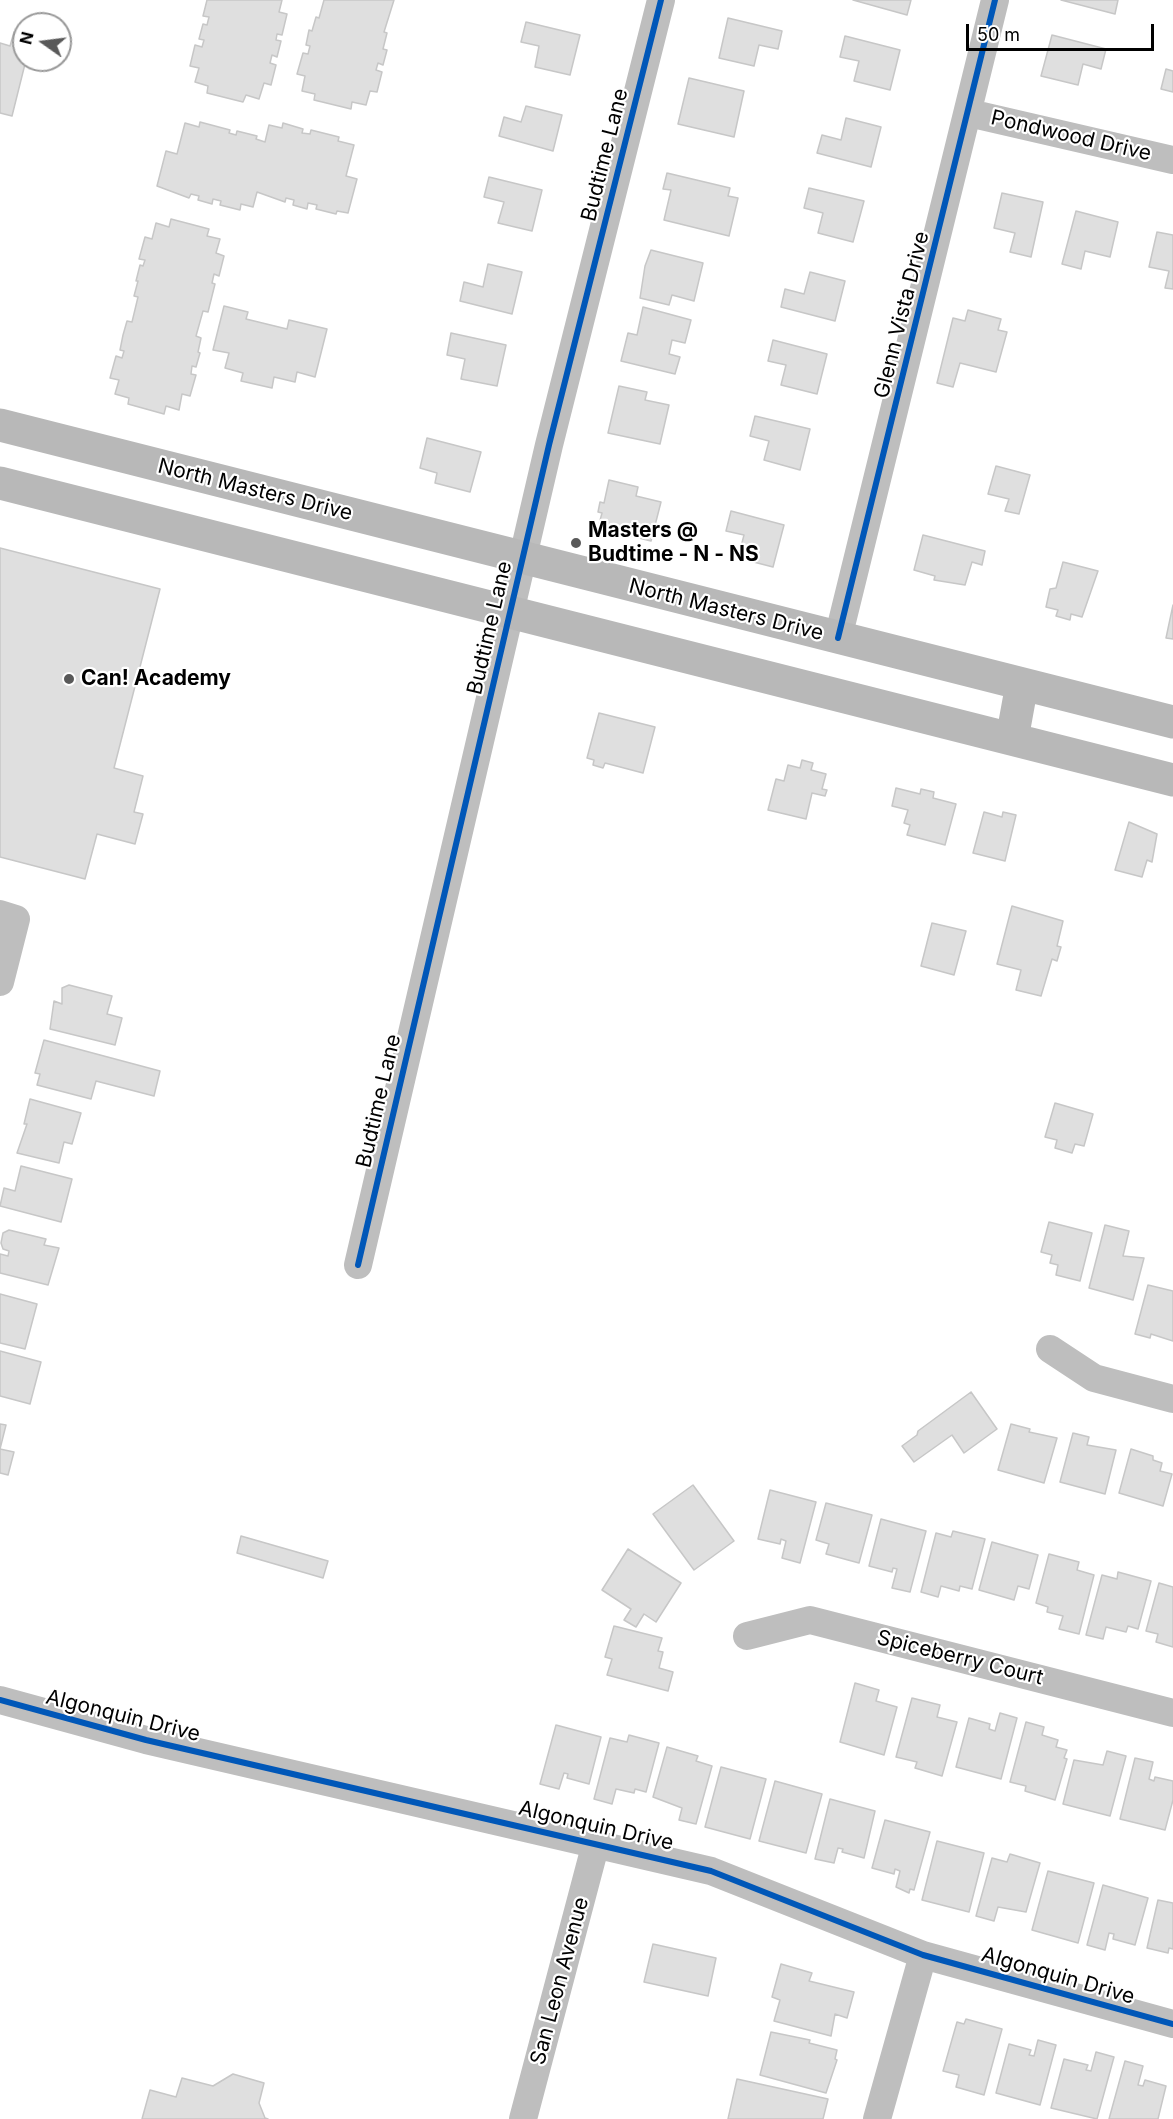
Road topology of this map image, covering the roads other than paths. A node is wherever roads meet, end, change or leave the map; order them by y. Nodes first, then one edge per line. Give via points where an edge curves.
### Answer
1 (661, 0) edge
2 (995, 0) edge
3 (969, 113) junction
4 (1173, 160) edge
5 (0, 425) edge
6 (0, 483) edge
7 (524, 559) junction
8 (511, 612) junction
9 (838, 638) junction
10 (1022, 684) junction
11 (1173, 722) edge
12 (1012, 739) junction
13 (1173, 780) edge
14 (8, 916) edge
15 (0, 982) edge
16 (358, 1265) dead end
17 (1050, 1349) dead end
18 (1173, 1400) edge
19 (747, 1636) dead end
20 (0, 1700) edge
21 (1173, 1713) edge
22 (596, 1843) junction
23 (923, 1955) junction
24 (1173, 2024) edge
25 (523, 2119) edge
26 (877, 2119) edge

1 - 7 street, Budtime Lane
2 - 3 street, Glenn Vista Drive
3 - 4 street, Pondwood Drive
3 - 9 street, Glenn Vista Drive
5 - 7 main road, North Masters Drive
6 - 8 main road
7 - 8 street, Budtime Lane
7 - 9 main road, North Masters Drive
8 - 12 main road
8 - 16 street, Budtime Lane
9 - 10 main road, North Masters Drive
10 - 11 main road, North Masters Drive
10 - 12 main road
12 - 13 main road
14 - 15 street
17 - 18 street via 1094,1378
19 - 21 street, Spiceberry Court via 810,1620
20 - 22 street, Algonquin Drive via 146,1740
22 - 23 street, Algonquin Drive via 711,1871
22 - 25 street, San Leon Avenue
23 - 24 street, Algonquin Drive
23 - 26 street

